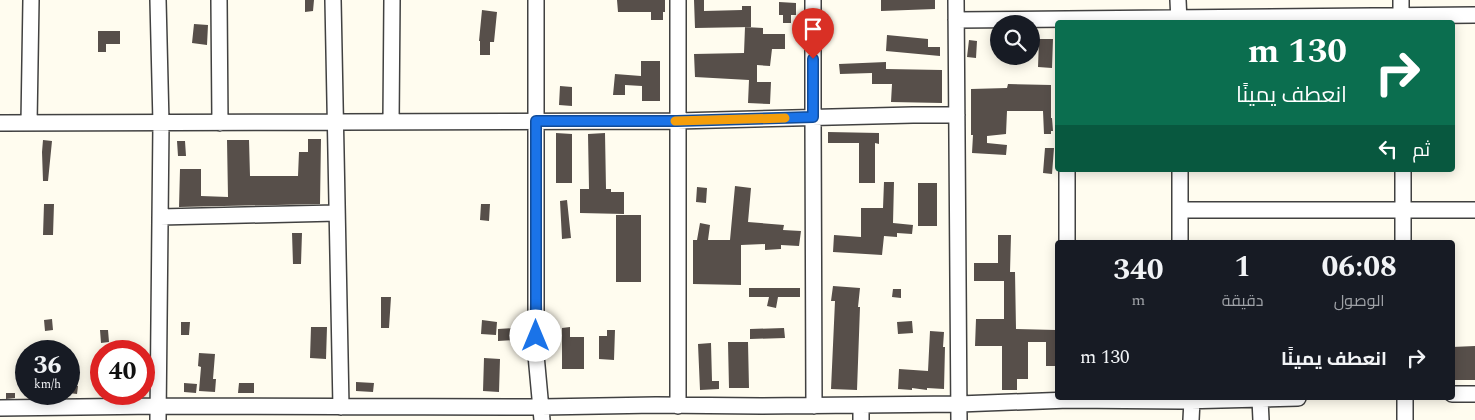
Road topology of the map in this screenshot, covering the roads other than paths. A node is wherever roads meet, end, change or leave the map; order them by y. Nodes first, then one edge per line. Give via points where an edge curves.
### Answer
1 (31, 0) edge
2 (158, 0) edge
3 (219, 0) edge
4 (334, 0) edge
5 (392, 0) edge
6 (536, 0) edge
7 (678, 0) edge
8 (813, 0) edge
9 (956, 0) edge
10 (1178, 0) edge
11 (1401, 0) edge
12 (1475, 15) edge
13 (1401, 19) edge
14 (956, 20) junction
15 (1067, 20) edge
16 (1179, 20) edge
17 (957, 115) junction
18 (813, 117) junction
19 (536, 121) junction
20 (677, 121) junction
21 (335, 122) junction
22 (391, 122) junction
23 (29, 123) junction
24 (161, 123) junction
25 (220, 123) junction
26 (0, 124) edge
27 (1067, 172) edge
28 (1180, 172) edge
29 (1402, 172) edge
30 (1180, 210) junction
31 (1475, 210) edge
32 (1403, 211) junction
33 (337, 213) junction
34 (160, 217) junction
35 (1067, 240) edge
36 (1180, 240) edge
37 (1403, 240) edge
38 (1455, 394) edge
39 (1475, 394) edge
40 (1055, 400) edge
41 (1185, 400) edge
42 (1260, 400) edge
43 (1405, 400) edge
44 (959, 404) junction
45 (678, 406) junction
46 (814, 406) junction
47 (341, 407) junction
48 (0, 408) edge
49 (656, 412) edge
50 (861, 412) edge
51 (158, 413) edge
52 (222, 413) edge
53 (542, 413) edge
54 (762, 413) edge
55 (32, 414) edge
56 (959, 420) edge
57 (1191, 420) edge
58 (1261, 420) edge
59 (1405, 420) edge

1 - 23 street
2 - 24 street
3 - 25 street
4 - 21 street
5 - 22 street
6 - 19 street
7 - 20 street
8 - 18 street
9 - 14 street
10 - 16 street
11 - 13 street
12 - 13 street
13 - 16 street
14 - 15 street
14 - 17 street
15 - 16 street
17 - 18 street
17 - 44 street
18 - 20 street
18 - 46 street
19 - 20 street
19 - 22 street
19 - 53 street via 536,355
20 - 45 street
21 - 22 street
21 - 25 street
21 - 33 street
23 - 24 street
23 - 26 street
24 - 25 street
24 - 34 street
27 - 35 street
28 - 30 street
29 - 32 street
30 - 32 street
30 - 36 street
31 - 32 street
32 - 37 street
33 - 34 street
33 - 47 street
34 - 51 street
38 - 39 street
40 - 44 street
41 - 57 street
42 - 58 street
43 - 59 street
44 - 50 street
44 - 56 street
45 - 49 street
45 - 54 street
46 - 50 street
46 - 54 street
47 - 52 street
47 - 53 street
48 - 55 street
49 - 53 street
51 - 52 street
51 - 55 street

